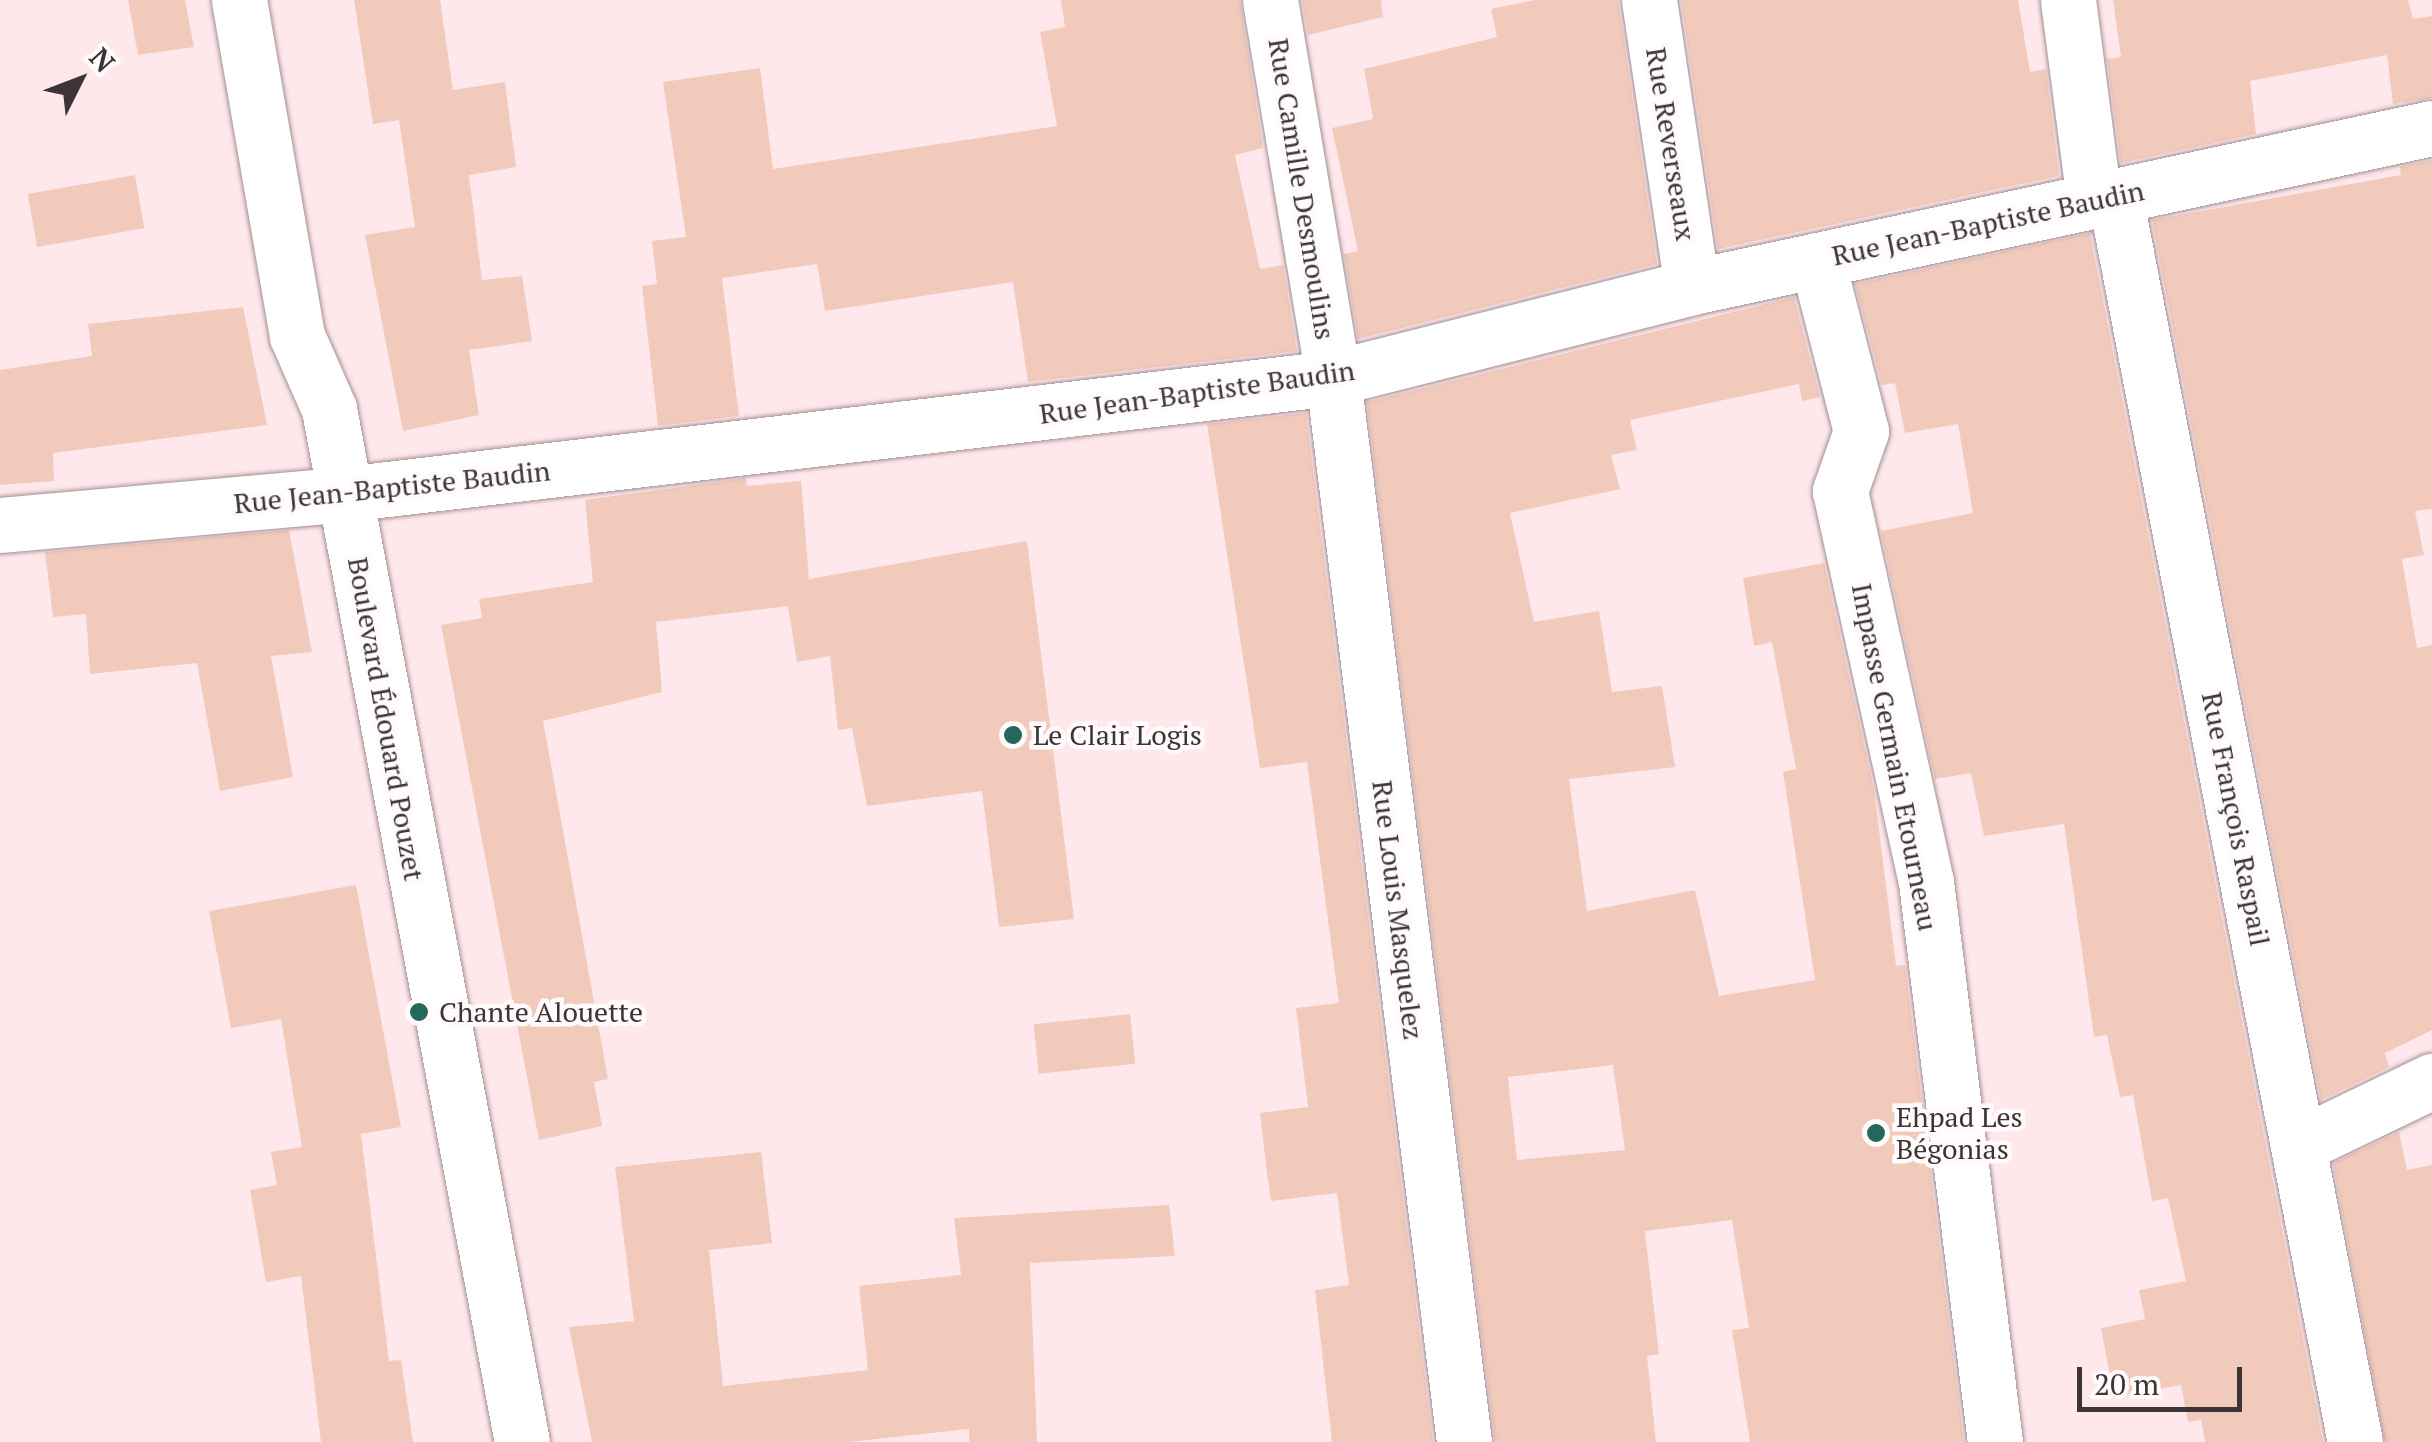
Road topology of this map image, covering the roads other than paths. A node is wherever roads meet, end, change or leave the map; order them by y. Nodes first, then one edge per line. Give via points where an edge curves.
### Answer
1 (239, 0) edge
2 (1270, 0) edge
3 (1649, 0) edge
4 (2068, 0) edge
5 (2432, 128) edge
6 (2104, 198) junction
7 (1817, 260) junction
8 (1692, 287) junction
9 (1332, 378) junction
10 (345, 494) junction
11 (0, 525) edge
12 (2432, 1081) edge
13 (2299, 1146) junction
14 (522, 1442) edge
15 (1464, 1442) edge
16 (1995, 1442) edge
17 (2355, 1442) edge

1 - 10 street, Boulevard Édouard Pouzet via 298,336 329,410
2 - 9 street, Rue Camille Desmoulins
3 - 8 street, Rue Reverseaux
4 - 6 street, Rue François Raspail
5 - 6 street, Rue Jean-Baptiste Baudin
6 - 7 street, Rue Jean-Baptiste Baudin
6 - 13 street, Rue François Raspail
7 - 8 street, Rue Jean-Baptiste Baudin
7 - 16 street, Impasse Germain Etourneau via 1862,431 1840,491 1926,882
8 - 9 street, Rue Jean-Baptiste Baudin
9 - 10 street, Rue Jean-Baptiste Baudin
9 - 15 street, Rue Louis Masquelez
10 - 11 street, Rue Jean-Baptiste Baudin
10 - 14 street, Boulevard Édouard Pouzet
12 - 13 street
13 - 17 street, Rue François Raspail

